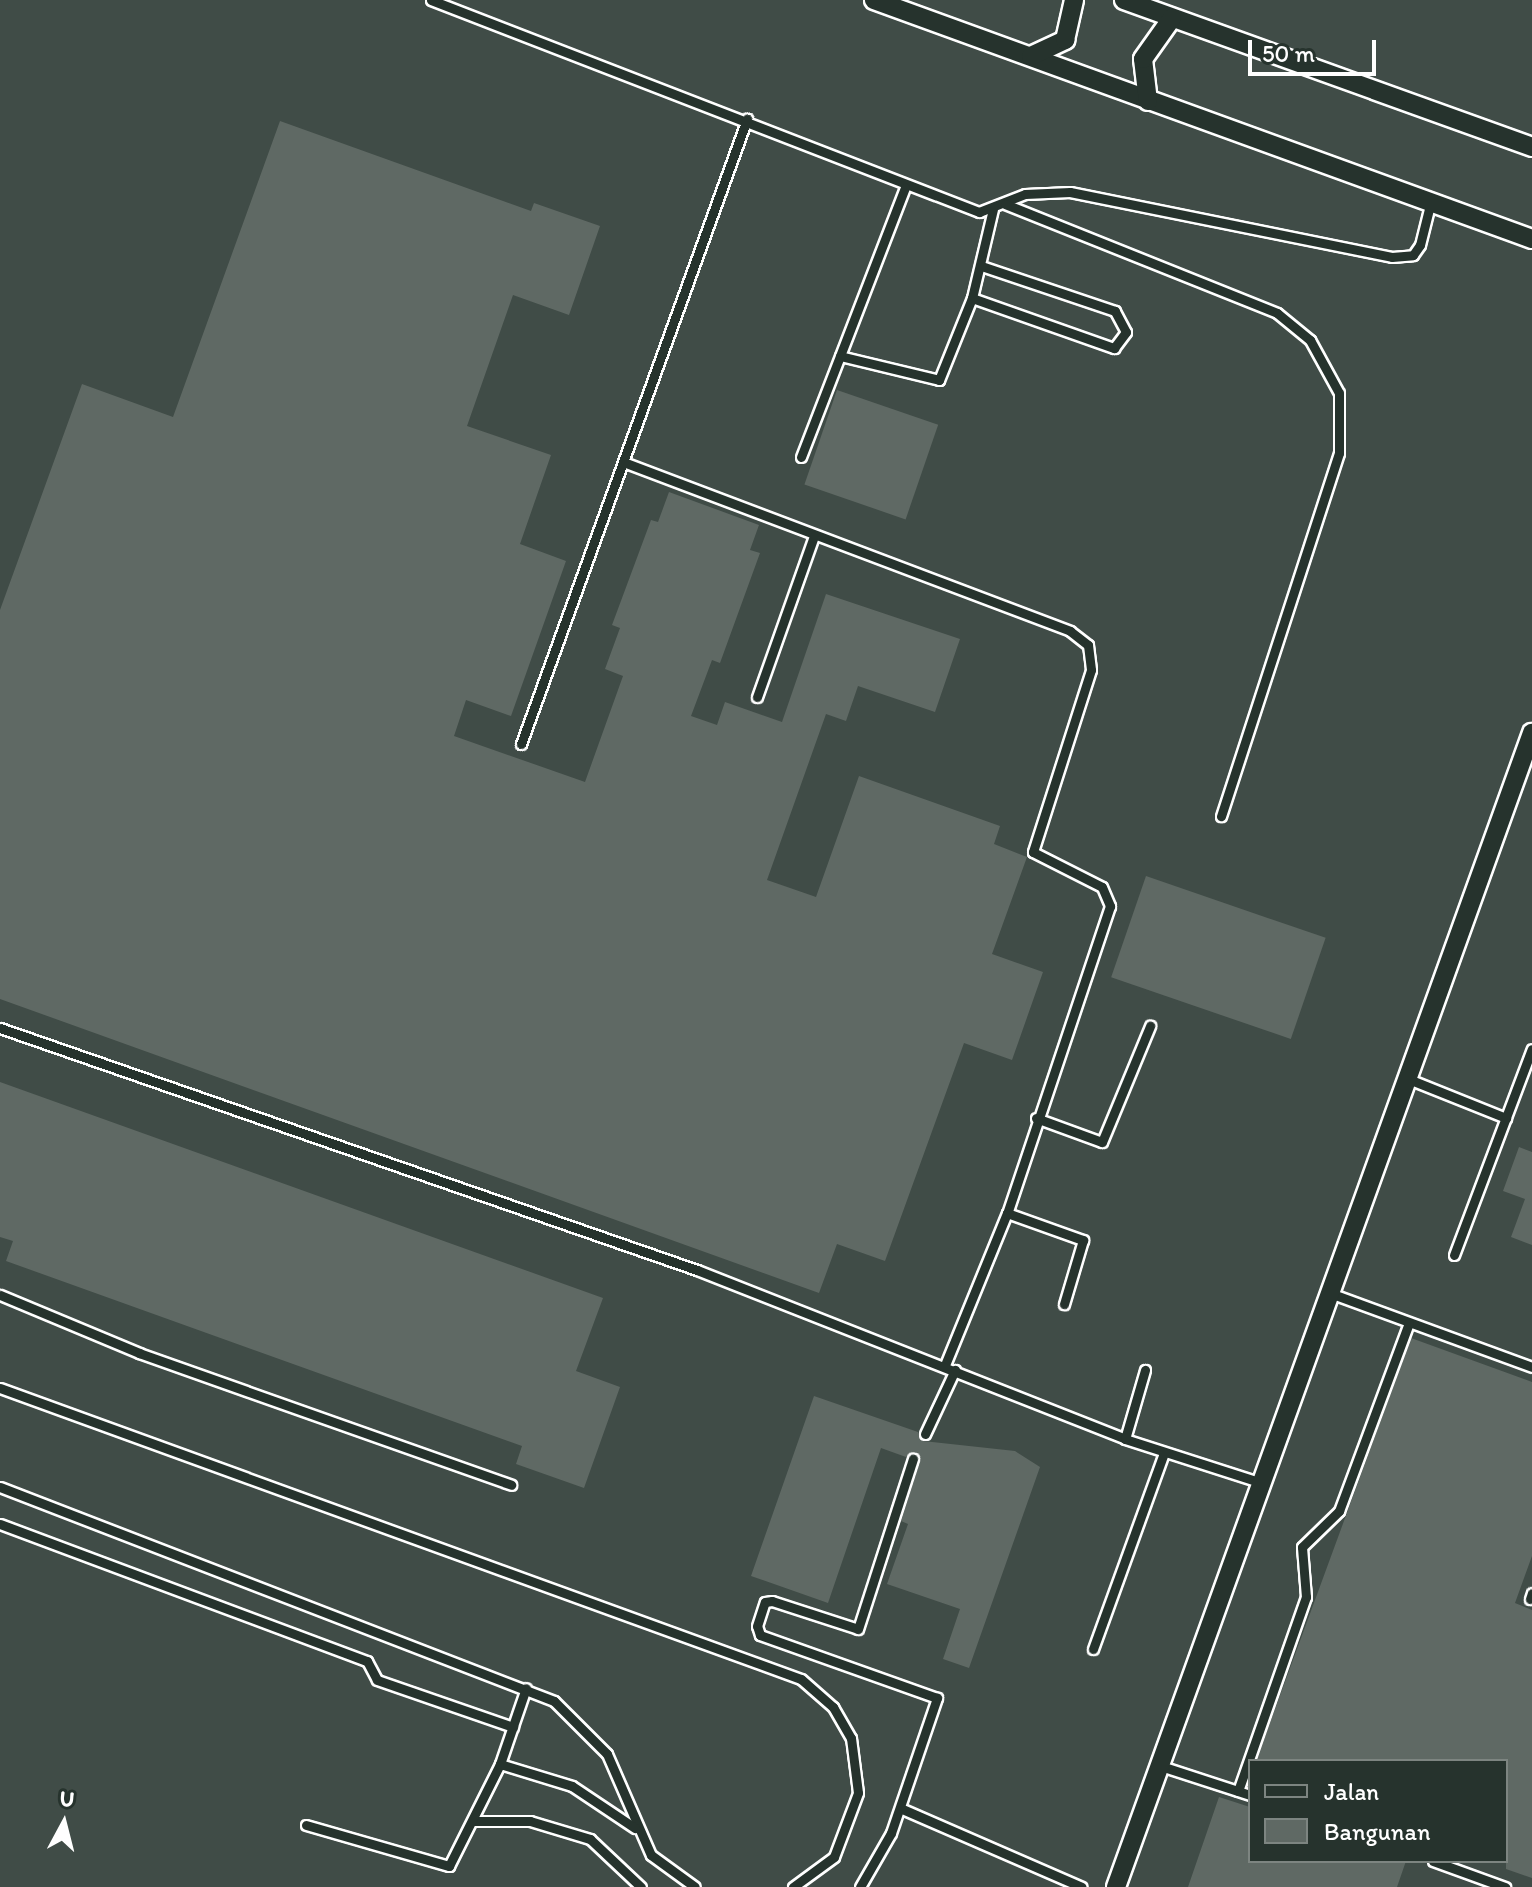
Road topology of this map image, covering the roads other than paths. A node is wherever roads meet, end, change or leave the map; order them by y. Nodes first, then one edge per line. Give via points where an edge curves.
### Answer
1 (431, 0) edge
2 (874, 0) edge
3 (1074, 0) edge
4 (1124, 0) edge
5 (1172, 18) junction
6 (1031, 56) junction
7 (1148, 101) junction
8 (747, 119) junction
9 (1532, 147) edge
10 (905, 187) junction
11 (1431, 201) junction
12 (1005, 204) junction
13 (993, 209) junction
14 (1532, 239) edge
15 (981, 266) junction
16 (972, 298) junction
17 (840, 356) junction
18 (801, 457) dead end
19 (626, 463) junction
20 (814, 536) junction
21 (757, 697) dead end
22 (1532, 733) edge
23 (521, 744) dead end
24 (1221, 816) dead end
25 (1150, 1026) dead end
26 (0, 1028) edge
27 (1532, 1049) edge
28 (1406, 1078) junction
29 (1036, 1118) junction
30 (1506, 1118) junction
31 (1007, 1213) junction
32 (1454, 1255) dead end
33 (1330, 1293) junction
34 (0, 1295) edge
35 (1064, 1304) dead end
36 (1409, 1323) junction
37 (944, 1367) junction
38 (1532, 1367) edge
39 (955, 1370) junction
40 (1145, 1370) dead end
41 (0, 1388) edge
42 (925, 1434) dead end
43 (1125, 1439) junction
44 (1164, 1453) junction
45 (913, 1459) dead end
46 (1265, 1484) junction
47 (511, 1485) dead end
48 (0, 1487) edge
49 (0, 1524) edge
50 (1093, 1649) dead end
51 (526, 1688) junction
52 (513, 1727) junction
53 (1249, 1759) edge
54 (1248, 1762) edge
55 (500, 1764) junction
56 (1164, 1767) junction
57 (1238, 1791) junction
58 (1248, 1794) edge
59 (900, 1808) junction
60 (474, 1821) junction
61 (306, 1825) dead end
62 (635, 1828) junction
63 (1439, 1863) edge
64 (641, 1887) edge
65 (695, 1887) edge
66 (793, 1887) edge
67 (860, 1887) edge
68 (1082, 1887) edge
69 (1116, 1887) edge
70 (1505, 1887) edge

1 - 8 lane
2 - 6 street
3 - 6 street via 1065,40
4 - 5 street
5 - 7 street via 1143,59
5 - 9 street
6 - 7 street
7 - 11 street
8 - 10 lane
8 - 19 lane
10 - 13 lane via 979,212
10 - 17 lane
11 - 12 lane via 1420,245 1413,255 1392,257 1070,192 1025,194
11 - 14 street
12 - 13 lane
12 - 24 lane via 1277,313 1310,340 1339,393 1339,453
13 - 15 lane
15 - 16 lane
15 - 16 lane via 1115,311 1126,332 1114,348
16 - 17 lane via 932,383
17 - 18 lane
19 - 20 lane
19 - 23 lane
20 - 21 lane
20 - 29 lane via 1070,631 1088,645 1091,670 1033,852 1102,887 1110,906
22 - 28 street
25 - 29 lane via 1102,1142
26 - 37 lane via 697,1270
27 - 30 lane
28 - 30 lane
28 - 33 street
29 - 31 lane
30 - 32 lane
31 - 35 lane via 1083,1240
31 - 37 lane
33 - 36 lane
33 - 46 street
34 - 47 lane via 139,1353
36 - 38 lane
36 - 53 lane via 1339,1511 1302,1547 1306,1597
37 - 39 lane
39 - 42 lane
39 - 43 lane
40 - 43 lane
41 - 66 lane via 801,1679 833,1707 851,1738 858,1793 834,1857
43 - 44 lane
44 - 46 lane
44 - 50 lane
45 - 59 lane via 858,1629 772,1601 765,1602 757,1626 760,1635 937,1698
46 - 56 street
48 - 51 lane
49 - 52 lane via 367,1661 377,1680
51 - 52 lane
51 - 62 lane via 583,1722 615,1769
52 - 55 lane
54 - 57 lane
55 - 60 lane
55 - 62 lane via 572,1786
56 - 57 lane
56 - 69 street
57 - 58 lane
59 - 67 lane
59 - 68 lane
60 - 61 lane via 443,1868
60 - 64 lane via 530,1821 590,1839
62 - 65 lane via 651,1855
63 - 70 lane

